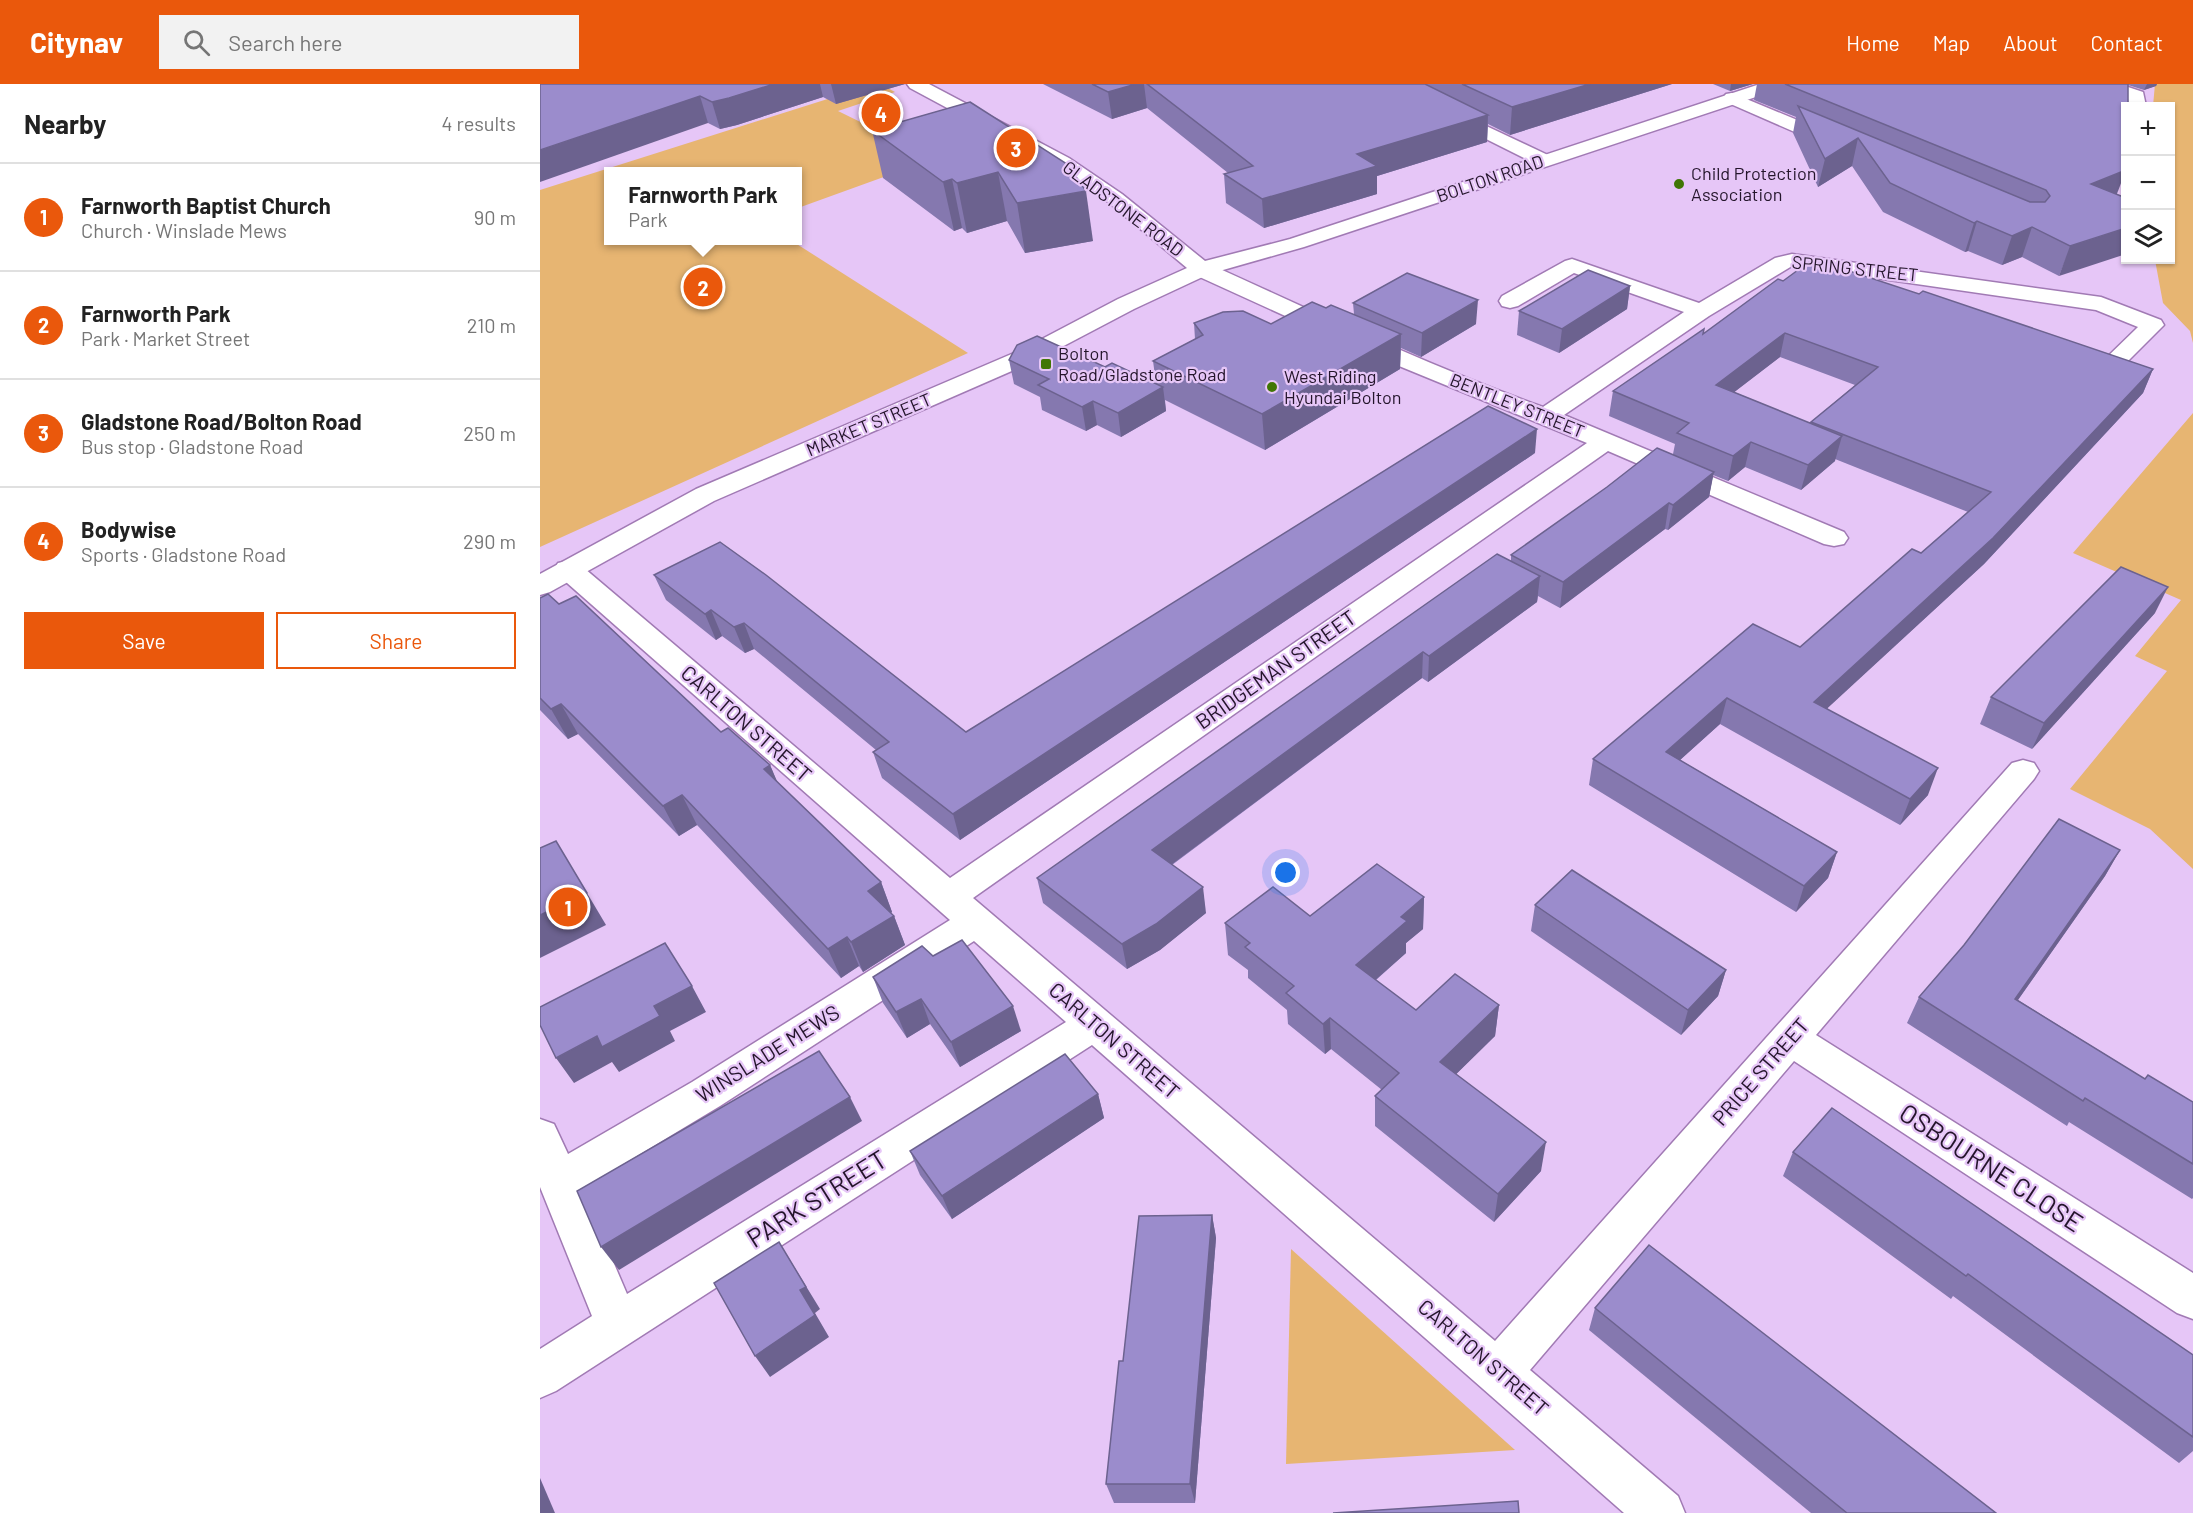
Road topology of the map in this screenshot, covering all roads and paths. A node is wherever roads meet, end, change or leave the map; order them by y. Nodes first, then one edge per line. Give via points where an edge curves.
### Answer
1 (916, 84) edge
2 (1777, 84) edge
3 (2102, 84) edge
4 (1732, 98) junction
5 (2137, 102) edge
6 (1433, 106) edge
7 (1853, 150) edge
8 (1543, 160) junction
9 (1201, 269) junction
10 (1510, 301) dead end
11 (1701, 311) junction
12 (2115, 361) edge
13 (1546, 416) junction
14 (1605, 442) junction
15 (1834, 538) dead end
16 (554, 578) edge
17 (2023, 771) dead end
18 (961, 910) junction
19 (1094, 1024) junction
20 (1790, 1038) junction
21 (540, 1137) edge
22 (559, 1181) junction
23 (2193, 1298) edge
24 (618, 1325) junction
25 (1499, 1371) junction
26 (540, 1374) edge
27 (1661, 1513) edge

1 - 9 street, GLADSTONE ROAD via 1062,162 1115,198
2 - 4 street, BOLTON ROAD
3 - 5 street via 2137,96
4 - 7 street
4 - 8 street, BOLTON ROAD
6 - 8 street
8 - 9 street, BOLTON ROAD via 1298,243
9 - 13 street, BENTLEY STREET via 1368,345
9 - 16 street, MARKET STREET via 1019,360 705,495
10 - 11 street via 1572,265
11 - 12 street, SPRING STREET via 1782,262 1802,260 2101,303 2153,325
11 - 13 street, SPRING STREET
13 - 14 street, BENTLEY STREET
14 - 15 street, BENTLEY STREET
14 - 18 street, BRIDGEMAN STREET
16 - 18 street, CARLTON STREET
17 - 20 street, PRICE STREET
18 - 19 street, CARLTON STREET
18 - 22 street, WINSLADE MEWS via 706,1094
19 - 24 street, PARK STREET
19 - 25 street, CARLTON STREET
20 - 23 street, OSBOURNE CLOSE
20 - 25 street, PRICE STREET
21 - 22 street
22 - 24 street
24 - 26 street, PARK STREET
25 - 27 street, CARLTON STREET

